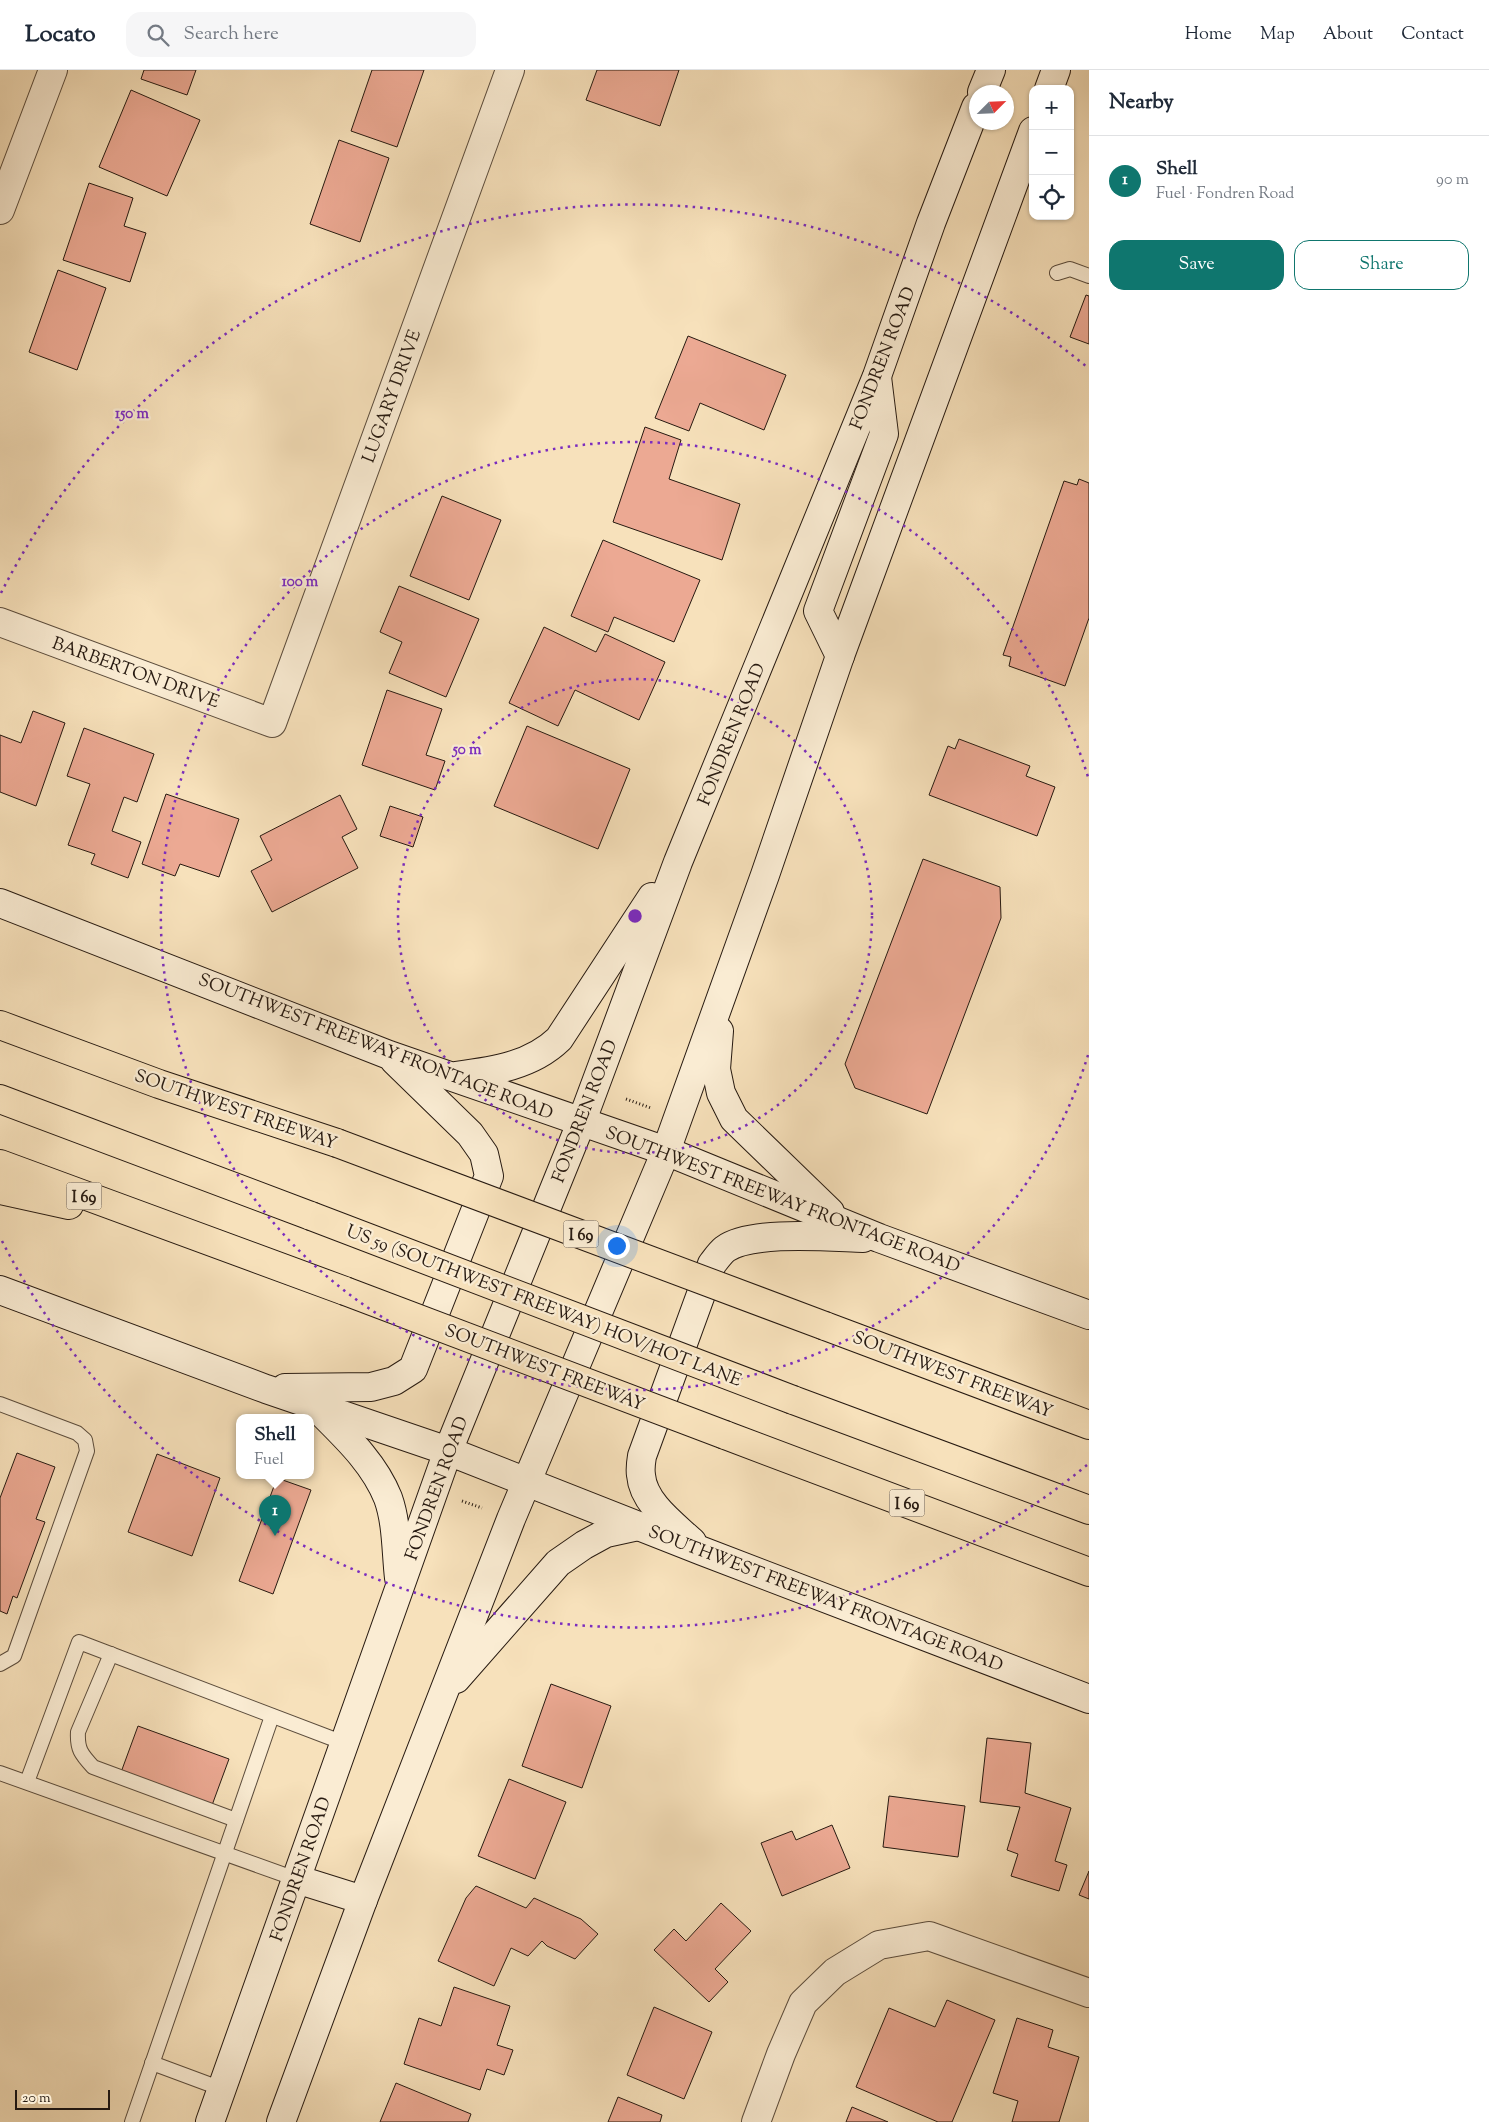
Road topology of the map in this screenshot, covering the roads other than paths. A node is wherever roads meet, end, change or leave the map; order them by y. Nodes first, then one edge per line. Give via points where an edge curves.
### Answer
1 (53, 70) edge
2 (510, 70) edge
3 (991, 70) edge
4 (1056, 70) edge
5 (985, 85) edge
6 (1050, 85) edge
7 (969, 125) edge
8 (1029, 142) edge
9 (8, 166) edge
10 (0, 210) edge
11 (1057, 273) dead end
12 (1089, 276) edge
13 (877, 376) junction
14 (0, 622) edge
15 (840, 656) junction
16 (272, 723) joint
17 (685, 845) junction
18 (0, 902) edge
19 (722, 997) junction
20 (0, 1025) edge
21 (389, 1055) junction
22 (452, 1077) junction
23 (0, 1099) edge
24 (581, 1123) junction
25 (666, 1151) junction
26 (0, 1164) edge
27 (0, 1190) edge
28 (840, 1222) junction
29 (169, 1228) junction
30 (879, 1238) junction
31 (0, 1290) edge
32 (1089, 1315) edge
33 (266, 1388) junction
34 (0, 1404) edge
35 (313, 1405) junction
36 (1089, 1425) edge
37 (448, 1451) junction
38 (527, 1481) junction
39 (1089, 1510) edge
40 (638, 1526) junction
41 (702, 1552) junction
42 (1089, 1572) edge
43 (400, 1587) junction
44 (111, 1654) junction
45 (0, 1664) edge
46 (444, 1693) junction
47 (1089, 1700) edge
48 (272, 1716) junction
49 (344, 1743) junction
50 (0, 1773) edge
51 (27, 1782) junction
52 (236, 1820) junction
53 (225, 1852) junction
54 (296, 1879) junction
55 (363, 1900) junction
56 (1089, 1993) edge
57 (152, 2063) junction
58 (222, 2089) junction
59 (132, 2122) edge
60 (210, 2122) edge
61 (281, 2122) edge
62 (756, 2122) edge

1 - 9 main road
2 - 16 main road, LUGARY DRIVE
3 - 5 main road
4 - 6 main road
7 - 13 main road, FONDREN ROAD
8 - 15 main road
9 - 10 main road
11 - 12 lane via 1070,268
13 - 15 main road via 884,434 818,611
13 - 17 main road, FONDREN ROAD
14 - 16 main road, BARBERTON DRIVE
15 - 19 main road
17 - 22 main road via 611,963 559,1039 547,1051 521,1064 496,1071
17 - 24 main road, FONDREN ROAD
18 - 21 main road, SOUTHWEST FREEWAY FRONTAGE ROAD
19 - 25 main road
19 - 28 main road via 716,1070 721,1093 734,1118
20 - 36 highway, SOUTHWEST FREEWAY / I 69, bridge via 160,1084 337,1143
21 - 22 main road, SOUTHWEST FREEWAY FRONTAGE ROAD
21 - 33 main road via 470,1134 484,1154 489,1176 413,1369 394,1381 371,1387
22 - 24 main road, SOUTHWEST FREEWAY FRONTAGE ROAD
23 - 39 highway, US 59 (SOUTHWEST FREEWAY) HOV/HOT LANE, bridge
24 - 25 main road, SOUTHWEST FREEWAY FRONTAGE ROAD
24 - 37 main road, FONDREN ROAD
25 - 28 main road, SOUTHWEST FREEWAY FRONTAGE ROAD
25 - 38 main road
26 - 29 highway, SOUTHWEST FREEWAY / I 69
27 - 29 highway
28 - 30 main road, SOUTHWEST FREEWAY FRONTAGE ROAD
29 - 42 highway, SOUTHWEST FREEWAY / I 69, bridge via 345,1291
30 - 32 main road, SOUTHWEST FREEWAY FRONTAGE ROAD
30 - 41 main road via 773,1237 725,1249 712,1264 642,1456 641,1476 657,1508
31 - 33 main road, SOUTHWEST FREEWAY FRONTAGE ROAD
33 - 35 main road, SOUTHWEST FREEWAY FRONTAGE ROAD
34 - 45 lane via 77,1433 85,1440 87,1451 14,1656
35 - 37 main road, SOUTHWEST FREEWAY FRONTAGE ROAD
35 - 43 main road via 353,1443 388,1498
37 - 38 main road, SOUTHWEST FREEWAY FRONTAGE ROAD
37 - 43 main road, FONDREN ROAD
38 - 40 main road, SOUTHWEST FREEWAY FRONTAGE ROAD
38 - 46 main road
40 - 41 main road, SOUTHWEST FREEWAY FRONTAGE ROAD
40 - 46 main road via 606,1533 558,1563
41 - 47 main road, SOUTHWEST FREEWAY FRONTAGE ROAD
43 - 49 main road, FONDREN ROAD
44 - 48 lane
44 - 51 lane via 78,1642
44 - 52 lane via 78,1732 78,1745 85,1757 93,1766
46 - 55 main road
48 - 49 lane
48 - 52 lane
49 - 54 main road, FONDREN ROAD
50 - 51 lane
51 - 53 lane
52 - 53 lane
53 - 54 lane
53 - 57 lane
54 - 55 main road
54 - 58 main road, FONDREN ROAD
55 - 61 main road
56 - 62 main road via 929,1936 879,1945 836,1972 803,2003
57 - 58 lane
57 - 59 lane
58 - 60 main road, FONDREN ROAD

